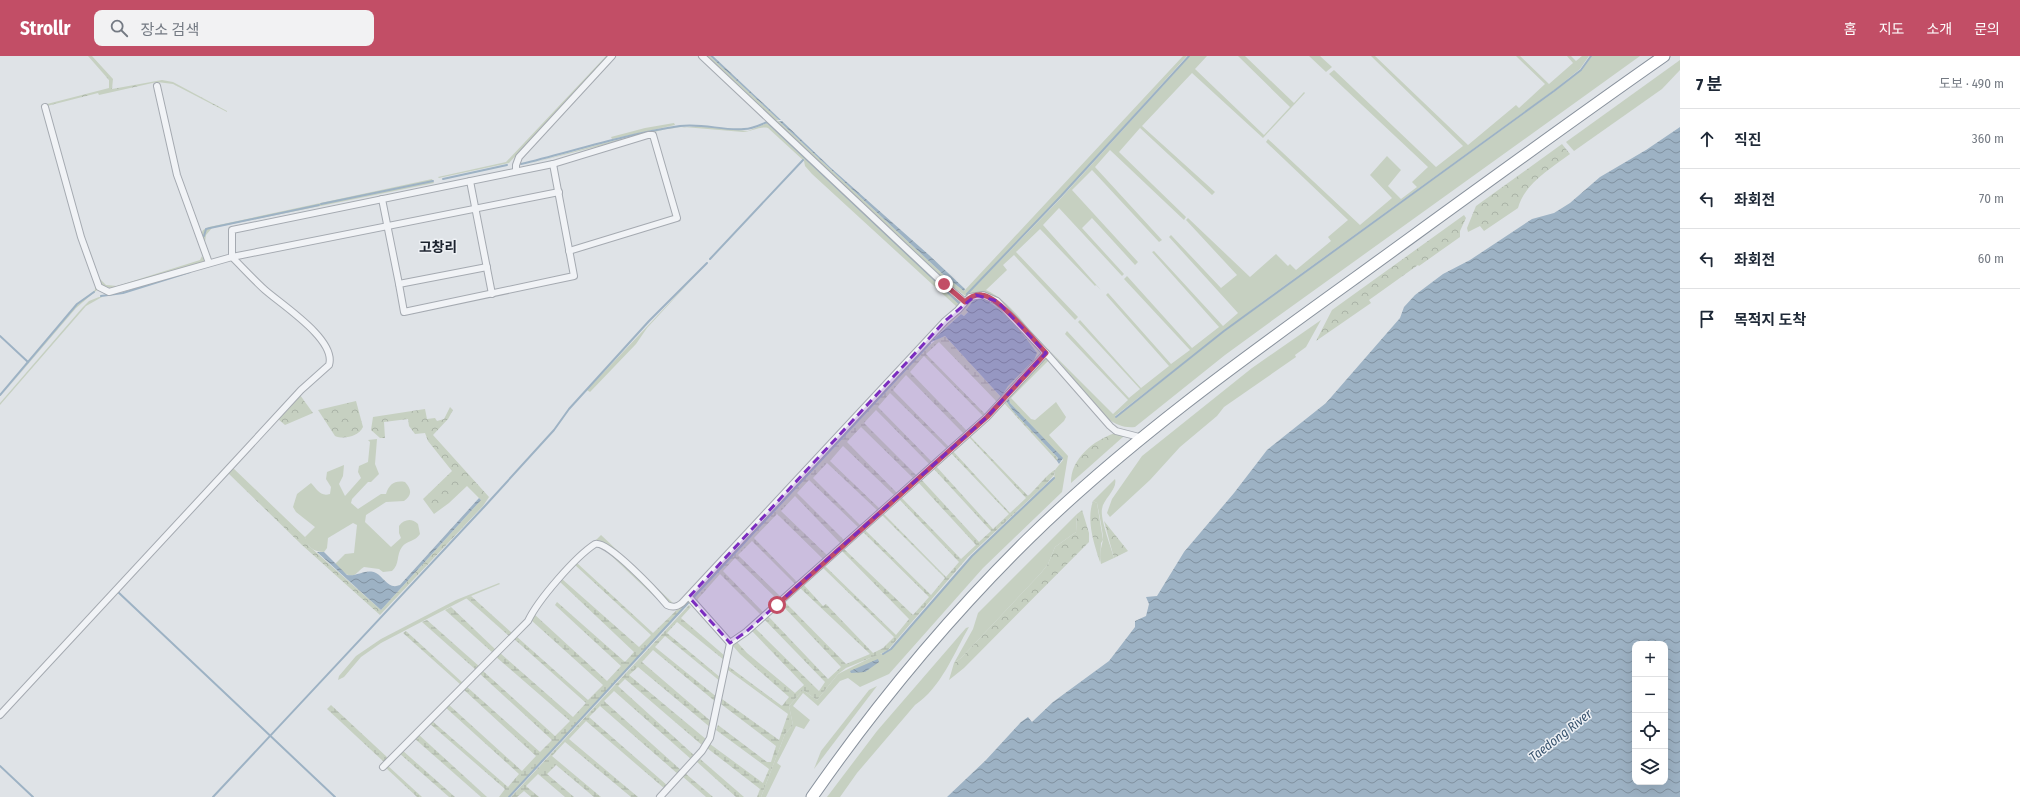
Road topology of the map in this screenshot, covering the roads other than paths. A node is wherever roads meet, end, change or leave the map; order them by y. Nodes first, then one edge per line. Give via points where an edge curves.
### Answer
1 (612, 56) edge
2 (702, 56) edge
3 (1664, 56) edge
4 (157, 86) dead end
5 (45, 107) dead end
6 (553, 164) junction
7 (516, 171) junction
8 (470, 181) junction
9 (559, 192) junction
10 (382, 199) junction
11 (476, 209) junction
12 (388, 226) junction
13 (570, 251) junction
14 (232, 257) junction
15 (209, 263) junction
16 (487, 267) junction
17 (399, 284) junction
18 (492, 294) junction
19 (965, 302) junction
20 (1046, 353) junction
21 (1143, 438) junction
22 (689, 597) junction
23 (730, 643) junction
24 (0, 715) edge
25 (384, 767) dead end
26 (660, 797) edge
27 (812, 797) edge

1 - 7 street via 519,157
2 - 19 street
3 - 21 highway via 1254,350
4 - 15 street via 177,175
5 - 15 street via 81,237 99,287 109,292
6 - 7 street
6 - 9 street
6 - 13 street via 653,135 677,218
7 - 8 street
8 - 10 street
8 - 11 street
9 - 11 street
9 - 13 street
10 - 12 street
10 - 14 street via 232,230
11 - 12 street
11 - 16 street
12 - 14 street
12 - 17 street
13 - 18 street via 574,276
14 - 15 street
14 - 24 street via 323,341 330,353 329,364 301,390
16 - 17 street
16 - 18 street
17 - 18 street via 404,312
19 - 20 street via 970,297 983,295 997,301
19 - 22 street
20 - 21 street via 1110,426 1116,431
20 - 23 street via 987,417 746,632
21 - 27 highway via 1027,540 965,603 938,634
22 - 23 street
22 - 25 street via 677,607 670,607 606,546 602,543 595,544 535,606 528,621
23 - 26 street via 710,738 702,751

